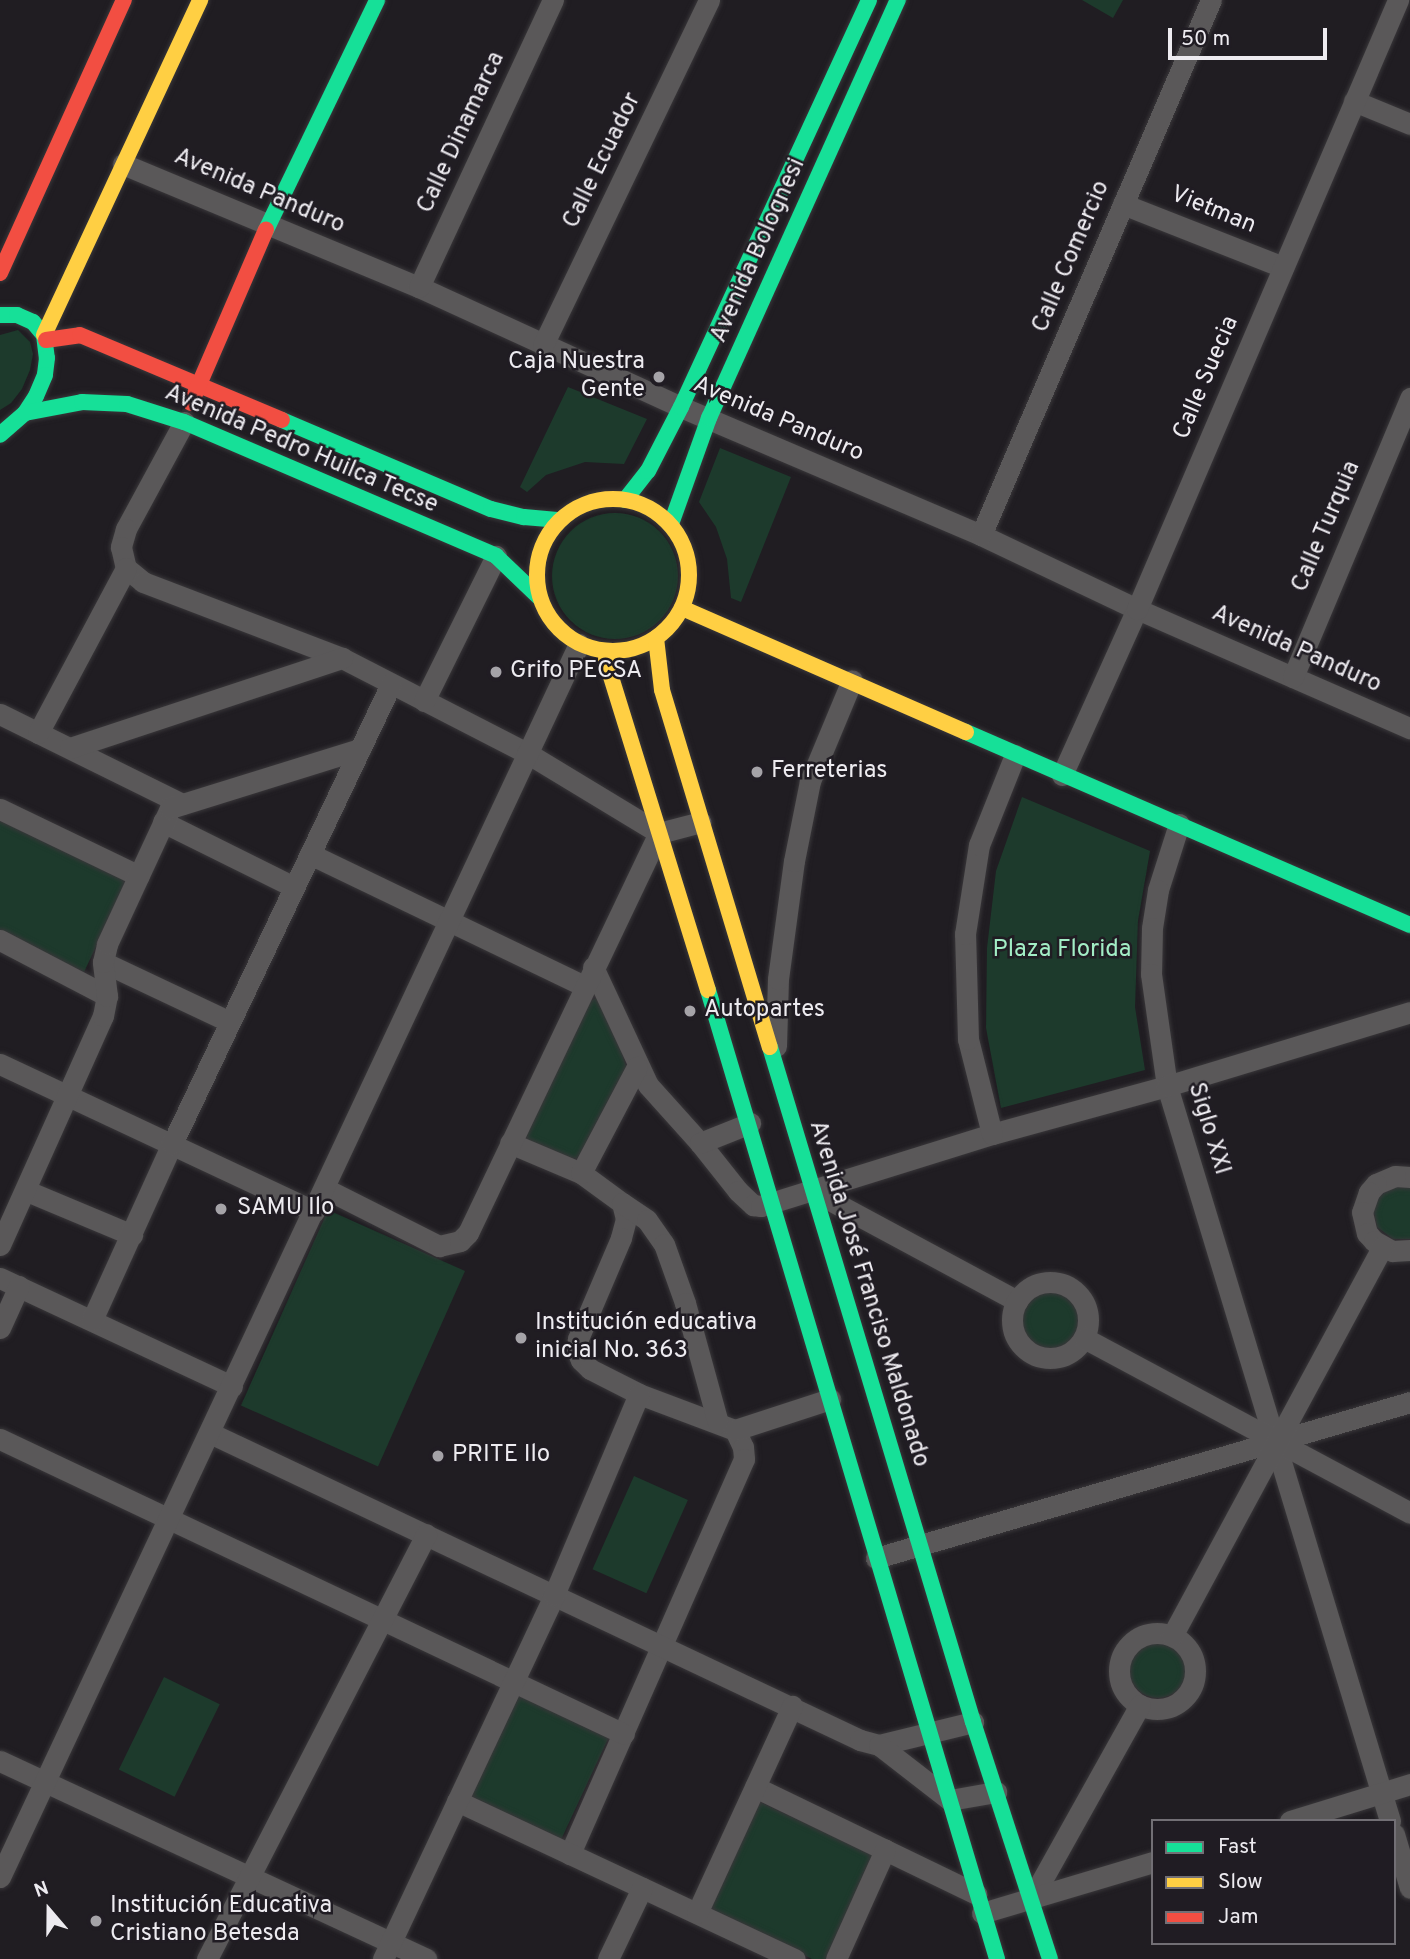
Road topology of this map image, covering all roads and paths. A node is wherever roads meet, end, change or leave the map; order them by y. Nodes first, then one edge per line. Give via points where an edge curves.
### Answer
1 (124, 0) edge
2 (200, 0) edge
3 (377, 0) edge
4 (553, 0) edge
5 (709, 0) edge
6 (869, 0) edge
7 (898, 0) edge
8 (1211, 0) edge
9 (1398, 0) edge
10 (1354, 101) junction
11 (1410, 124) edge
12 (123, 164) junction
13 (1123, 204) junction
14 (268, 225) junction
15 (1283, 267) junction
16 (0, 273) edge
17 (419, 287) junction
18 (0, 315) edge
19 (45, 338) junction
20 (543, 345) junction
21 (198, 384) junction
22 (1410, 398) edge
23 (681, 407) junction
24 (25, 413) junction
25 (709, 418) junction
26 (184, 422) junction
27 (0, 435) edge
28 (625, 500) junction
29 (560, 520) junction
30 (671, 524) junction
31 (981, 535) junction
32 (496, 556) junction
33 (126, 568) junction
34 (540, 598) junction
35 (682, 608) junction
36 (1137, 608) junction
37 (656, 638) junction
38 (579, 643) junction
39 (603, 651) junction
40 (342, 658) junction
41 (1293, 677) junction
42 (852, 680) junction
43 (391, 684) junction
44 (424, 701) junction
45 (0, 714) edge
46 (1410, 728) edge
47 (38, 733) junction
48 (70, 748) junction
49 (360, 749) junction
50 (527, 753) junction
51 (1015, 755) junction
52 (1062, 775) junction
53 (182, 804) junction
54 (0, 809) edge
55 (163, 822) junction
56 (701, 822) junction
57 (1178, 824) junction
58 (659, 833) junction
59 (310, 854) junction
60 (139, 876) junction
61 (294, 887) junction
62 (449, 921) junction
63 (1410, 925) edge
64 (0, 940) edge
65 (103, 962) junction
66 (593, 967) junction
67 (584, 986) junction
68 (107, 996) junction
69 (1410, 1012) edge
70 (230, 1022) junction
71 (0, 1064) edge
72 (775, 1066) junction
73 (637, 1067) junction
74 (1167, 1086) junction
75 (67, 1095) junction
76 (750, 1123) junction
77 (992, 1134) junction
78 (510, 1143) junction
79 (700, 1143) junction
80 (172, 1144) junction
81 (581, 1173) junction
82 (1410, 1177) edge
83 (324, 1188) junction
84 (27, 1191) junction
85 (813, 1191) junction
86 (622, 1203) junction
87 (774, 1203) junction
88 (314, 1211) junction
89 (132, 1236) junction
90 (0, 1245) edge
91 (1382, 1247) junction
92 (1410, 1250) edge
93 (10, 1282) edge
94 (1017, 1301) junction
95 (92, 1320) junction
96 (0, 1328) edge
97 (1084, 1338) junction
98 (232, 1386) junction
99 (639, 1394) junction
100 (830, 1399) junction
101 (1410, 1402) edge
102 (727, 1426) junction
103 (210, 1433) junction
104 (0, 1439) edge
105 (1277, 1442) junction
106 (1410, 1513) edge
107 (169, 1519) junction
108 (426, 1534) junction
109 (920, 1545) junction
110 (876, 1558) junction
111 (554, 1595) junction
112 (383, 1620) junction
113 (1172, 1636) junction
114 (664, 1646) junction
115 (513, 1682) junction
116 (1140, 1705) junction
117 (792, 1706) junction
118 (974, 1721) junction
119 (929, 1732) junction
120 (624, 1734) junction
121 (879, 1745) junction
122 (0, 1761) edge
123 (47, 1782) junction
124 (1410, 1784) edge
125 (755, 1787) junction
126 (996, 1792) junction
127 (1382, 1793) junction
128 (950, 1800) junction
129 (457, 1801) junction
130 (1297, 1819) edge
131 (1389, 1819) edge
132 (1396, 1841) edge
133 (885, 1850) junction
134 (570, 1854) junction
135 (1151, 1863) edge
136 (0, 1877) edge
137 (249, 1879) junction
138 (642, 1888) junction
139 (1410, 1888) edge
140 (1032, 1898) junction
141 (979, 1904) junction
142 (697, 1913) junction
143 (387, 1951) edge
144 (207, 1959) edge
145 (426, 1959) edge
146 (608, 1959) edge
147 (795, 1959) edge
148 (836, 1959) edge
149 (996, 1959) edge
150 (1049, 1959) edge

1 - 16 street
2 - 12 street
3 - 14 street
4 - 17 street, Calle Dinamarca
5 - 20 street, Calle Ecuador
6 - 23 street, Avenida Bolognesi
7 - 25 street, Avenida Bolognesi
8 - 13 street, Calle Comercio
9 - 10 street, Calle Suecia
10 - 11 street
10 - 15 street, Calle Suecia
12 - 14 street, Avenida Panduro
12 - 19 street
13 - 15 street, Vietman
13 - 31 street, Calle Comercio
14 - 17 street, Avenida Panduro
14 - 21 street
15 - 36 street, Calle Suecia
17 - 20 street, Avenida Panduro
18 - 19 street via 17,315 33,322
19 - 21 street, Avenida Pedro Huilca Tecse via 80,335
19 - 24 street via 45,375
20 - 23 street, Avenida Panduro
21 - 26 street
21 - 29 street, Avenida Pedro Huilca Tecse via 491,509
22 - 41 street, Calle Turquia
23 - 25 street, Avenida Panduro
23 - 28 street, Avenida Bolognesi via 648,471
24 - 26 street, Avenida Pedro Huilca Tecse via 82,402 127,404
24 - 27 street
25 - 30 street, Avenida Bolognesi
25 - 31 street, Avenida Panduro
26 - 32 street, Avenida Pedro Huilca Tecse
26 - 33 street via 126,529 121,547
28 - 29 street via 591,502
28 - 30 street via 650,508
29 - 34 street via 539,556
30 - 35 street via 690,573
31 - 36 street, Avenida Panduro
32 - 34 street, Avenida Pedro Huilca Tecse
32 - 44 street
33 - 40 street via 143,582
33 - 47 street
34 - 38 street via 548,617
35 - 37 street
35 - 42 street
36 - 41 street, Avenida Panduro
36 - 52 street, Calle Suecia
37 - 39 street via 631,649
37 - 56 street, Avenida José Franciso Maldonado via 662,690
38 - 39 street
38 - 50 street
39 - 58 street
40 - 43 street
40 - 48 street
41 - 46 street, Avenida Panduro
42 - 51 street
42 - 72 street via 810,781 794,861 778,979
43 - 44 street
43 - 49 street
44 - 50 street
45 - 47 street
47 - 48 street
48 - 53 street
49 - 53 street
49 - 59 street
50 - 58 street
50 - 62 street
51 - 52 street
51 - 77 street via 979,845 965,934 968,1039
52 - 57 street
53 - 55 street via 170,808
54 - 60 street
55 - 60 street
55 - 61 street
56 - 58 street
56 - 72 street, Avenida José Franciso Maldonado
57 - 63 street
57 - 74 street, Siglo XXI via 1152,928 1151,974
58 - 66 street
58 - 76 street
59 - 61 street
59 - 62 street
60 - 65 street
61 - 70 street
62 - 67 street
62 - 83 street
64 - 68 street
65 - 68 street
65 - 70 street
66 - 67 street
66 - 73 street
67 - 78 street
68 - 75 street via 103,1016
69 - 74 street
70 - 80 street
71 - 75 street
72 - 85 street, Avenida José Franciso Maldonado
73 - 79 street
73 - 81 street
74 - 77 street
74 - 105 street, Siglo XXI
75 - 80 street
75 - 84 street
76 - 79 street
76 - 87 street
77 - 85 street
78 - 81 street
78 - 83 street via 468,1233 450,1245 439,1246
79 - 87 street via 752,1205
80 - 88 street
80 - 89 street
81 - 86 street
82 - 91 street via 1385,1179 1364,1202 1367,1233
83 - 88 street
84 - 89 street
84 - 90 street
85 - 87 street
85 - 94 street
85 - 109 street, Avenida José Franciso Maldonado
86 - 99 street via 626,1219 621,1238 577,1351 590,1368
86 - 102 street via 647,1220 664,1244
87 - 100 street
88 - 98 street
89 - 95 street
91 - 92 street
91 - 105 street
93 - 95 street
93 - 96 street
94 - 97 street via 1043,1282 1074,1289 1086,1307
94 - 97 street via 1013,1330 1032,1353 1061,1356
95 - 98 street
97 - 105 street
98 - 103 street
99 - 102 street
99 - 111 street
100 - 102 street
100 - 110 street
101 - 105 street
102 - 114 street via 741,1438 744,1459
103 - 107 street
103 - 108 street
104 - 107 street
105 - 106 street
105 - 109 street
105 - 113 street
105 - 127 street, Siglo XXI
107 - 112 street
107 - 123 street
108 - 111 street
108 - 112 street
109 - 110 street
109 - 118 street, Avenida José Franciso Maldonado
110 - 119 street
111 - 114 street
111 - 115 street
112 - 115 street
112 - 137 street
113 - 116 street via 1141,1636 1120,1660 1124,1691
113 - 116 street via 1193,1658 1191,1687 1169,1707
114 - 117 street
114 - 120 street
115 - 120 street
115 - 129 street
116 - 140 street
117 - 121 street
117 - 125 street
118 - 119 street
118 - 126 street, Avenida José Franciso Maldonado
119 - 121 street
119 - 128 street
120 - 134 street
121 - 128 street
122 - 123 street
123 - 136 street
123 - 137 street
124 - 127 street
125 - 133 street
125 - 142 street
126 - 128 street
126 - 140 street, Avenida José Franciso Maldonado
127 - 130 street
127 - 131 street, Siglo XXI
128 - 141 street
129 - 134 street
129 - 143 street
132 - 139 street
133 - 141 street
133 - 148 street
134 - 138 street
135 - 140 street
137 - 143 street
137 - 144 street
138 - 142 street
138 - 146 street
140 - 141 street
140 - 150 street, Avenida José Franciso Maldonado
141 - 149 street
142 - 147 street
143 - 145 street

